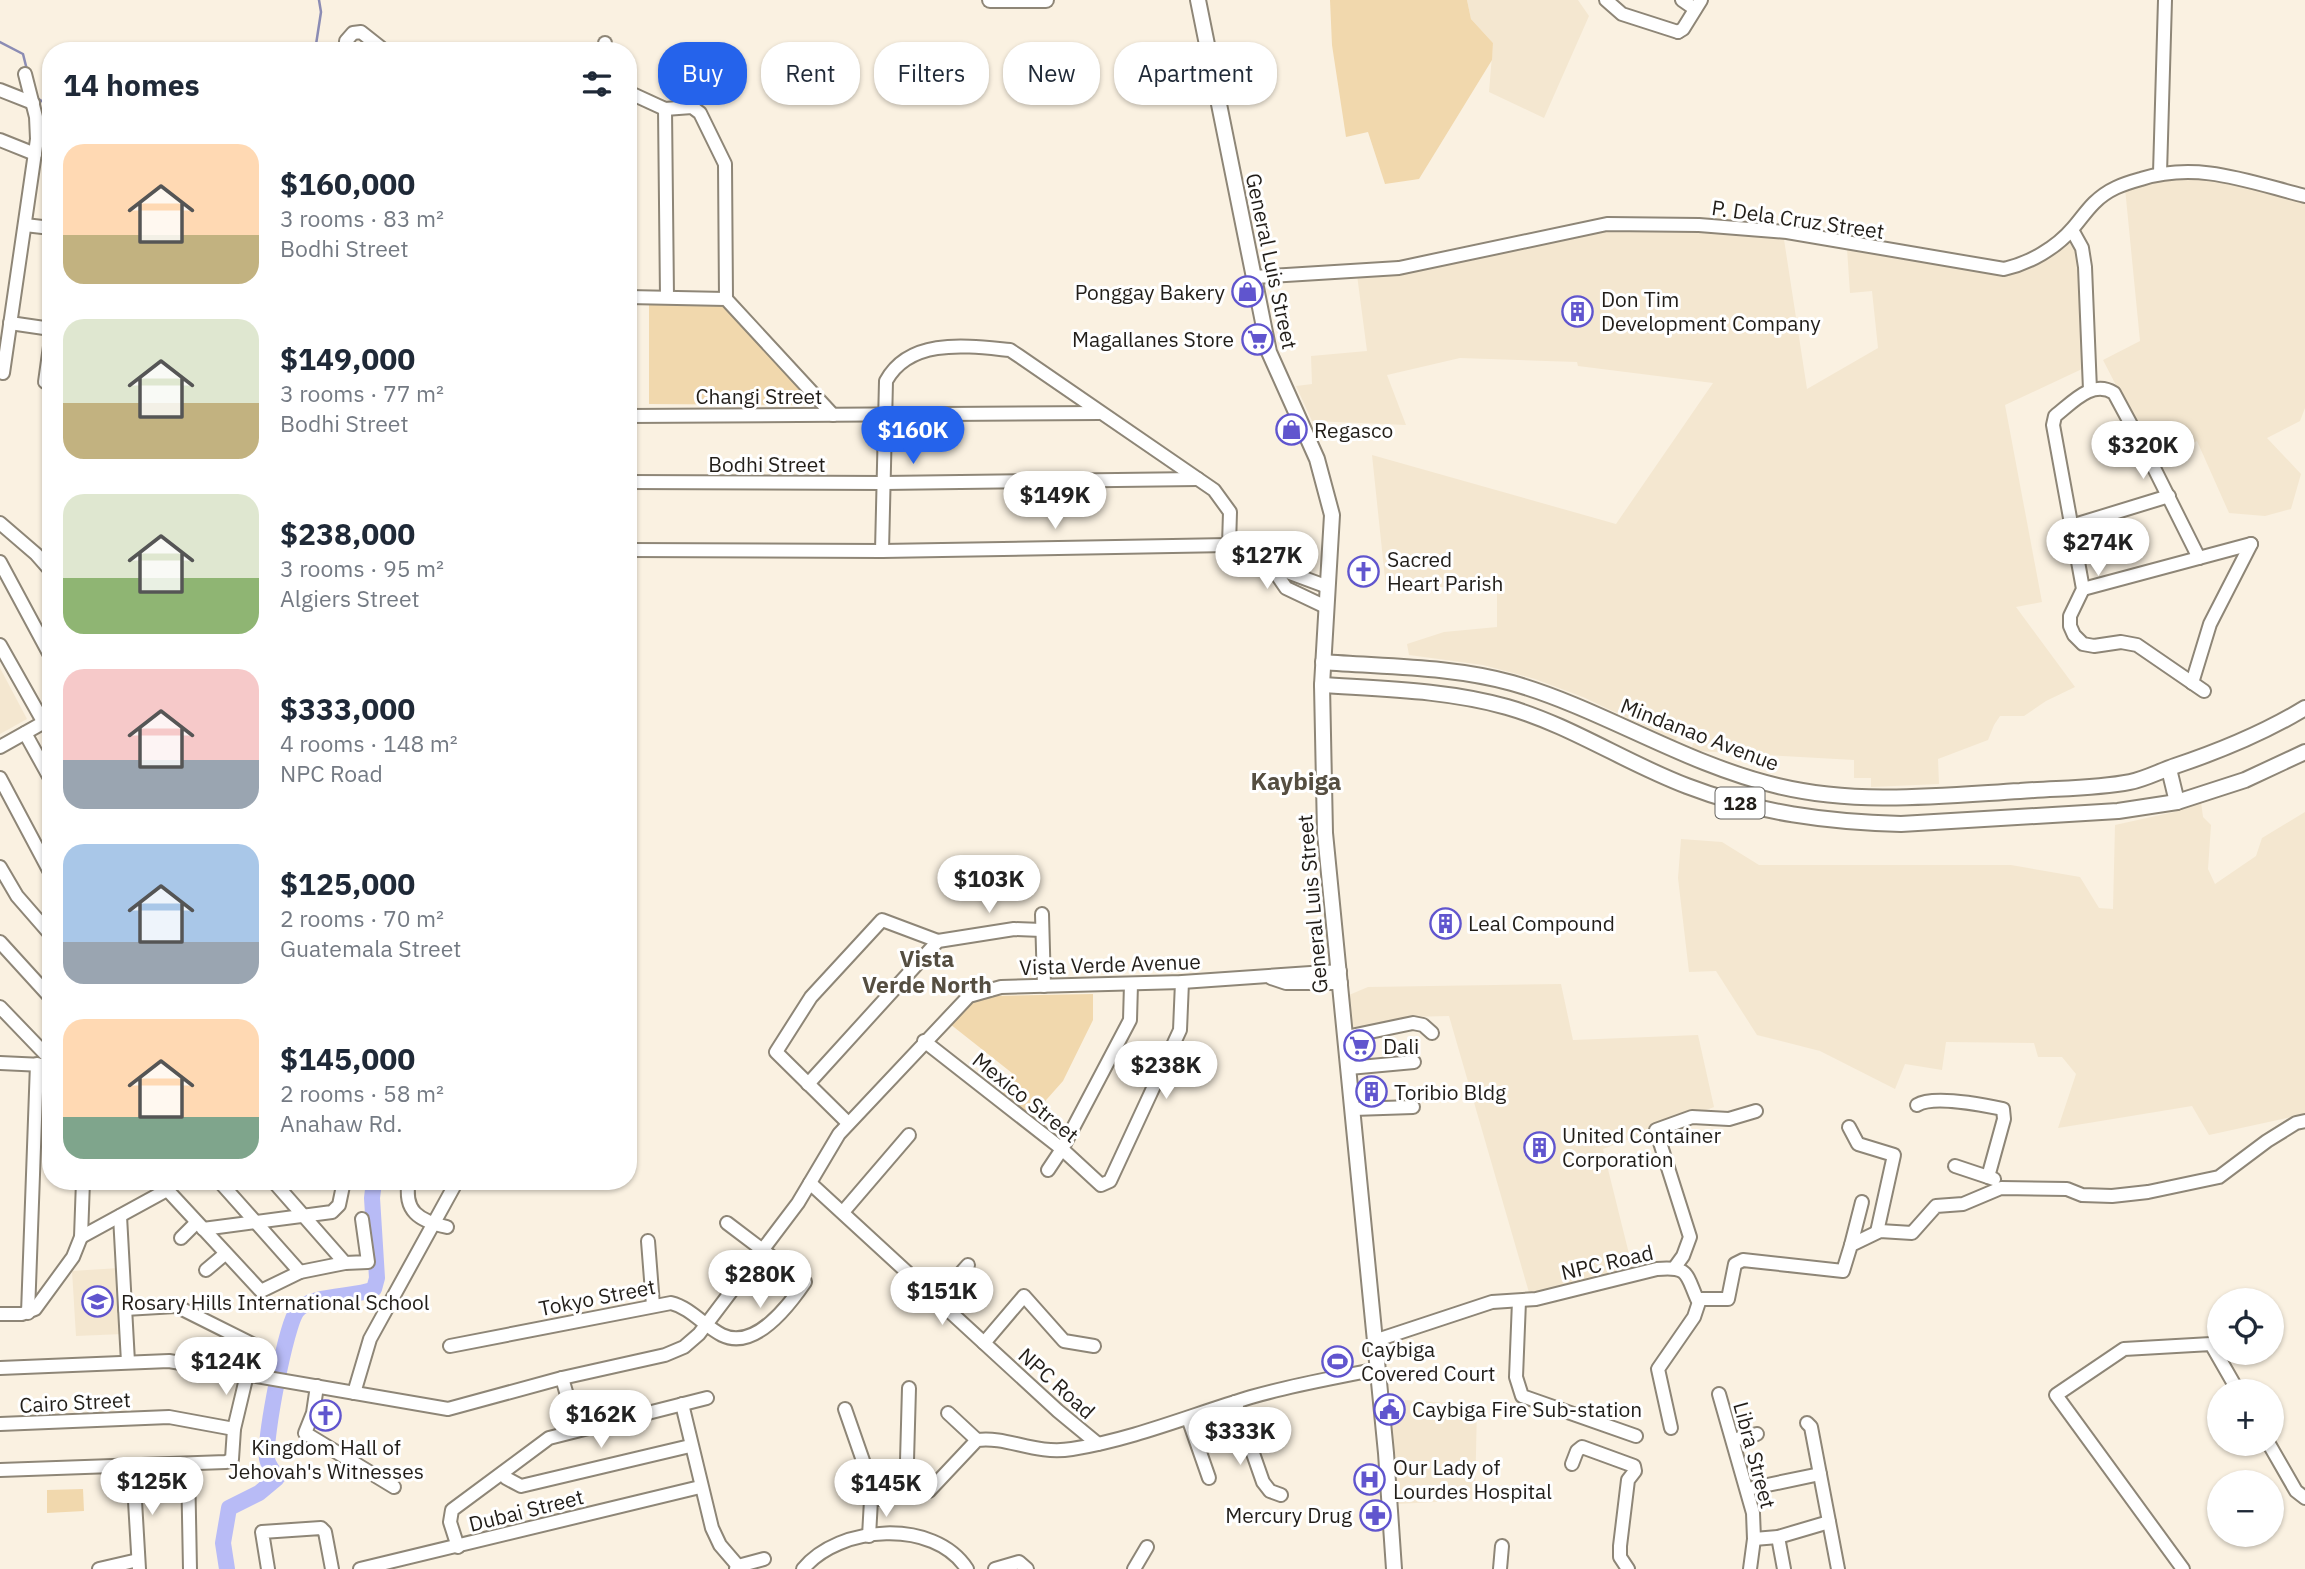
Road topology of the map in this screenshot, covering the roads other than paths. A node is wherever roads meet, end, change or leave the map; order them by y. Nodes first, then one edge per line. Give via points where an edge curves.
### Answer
1 (990, 0) edge
2 (1046, 0) edge
3 (1198, 0) edge
4 (1606, 0) edge
5 (1682, 0) edge
6 (2165, 0) edge
7 (1698, 4) edge
8 (348, 42) edge
9 (374, 42) edge
10 (25, 74) dead end
11 (0, 90) edge
12 (637, 96) edge
13 (33, 103) junction
14 (665, 109) junction
15 (0, 140) edge
16 (35, 154) junction
17 (2160, 173) junction
18 (2305, 196) edge
19 (25, 225) junction
20 (42, 227) edge
21 (2072, 230) junction
22 (1254, 277) junction
23 (637, 296) edge
24 (667, 296) junction
25 (726, 299) junction
26 (10, 323) junction
27 (42, 328) edge
28 (3, 373) dead end
29 (2090, 390) junction
30 (1099, 413) junction
31 (885, 414) junction
32 (833, 415) junction
33 (637, 416) edge
34 (1199, 479) junction
35 (637, 482) edge
36 (884, 483) junction
37 (2169, 496) junction
38 (0, 523) edge
39 (2071, 526) junction
40 (1229, 545) junction
41 (637, 550) edge
42 (882, 551) junction
43 (2199, 558) junction
44 (42, 561) edge
45 (0, 562) edge
46 (1271, 566) junction
47 (1328, 587) junction
48 (2083, 589) junction
49 (1326, 607) junction
50 (42, 628) edge
51 (0, 645) edge
52 (1323, 662) junction
53 (1339, 663) junction
54 (2192, 683) junction
55 (1322, 684) junction
56 (1337, 686) junction
57 (2204, 691) dead end
58 (2305, 708) edge
59 (42, 712) edge
60 (42, 723) edge
61 (25, 733) junction
62 (1642, 737) junction
63 (0, 747) edge
64 (2305, 752) edge
65 (1631, 760) junction
66 (42, 764) edge
67 (2169, 769) junction
68 (0, 778) edge
69 (2177, 802) junction
70 (42, 857) edge
71 (0, 867) edge
72 (1042, 914) dead end
73 (42, 925) edge
74 (1042, 930) junction
75 (938, 941) junction
76 (0, 942) edge
77 (1340, 977) junction
78 (1182, 982) junction
79 (1131, 984) junction
80 (1044, 986) junction
81 (42, 988) edge
82 (0, 1007) edge
83 (1432, 1032) dead end
84 (1346, 1037) junction
85 (925, 1041) junction
86 (42, 1058) edge
87 (1414, 1062) dead end
88 (0, 1063) edge
89 (42, 1063) edge
90 (1349, 1068) junction
91 (808, 1084) junction
92 (1917, 1105) dead end
93 (1413, 1107) dead end
94 (1353, 1108) junction
95 (1756, 1111) dead end
96 (42, 1119) edge
97 (2305, 1121) edge
98 (848, 1123) junction
99 (1849, 1127) dead end
100 (909, 1135) dead end
101 (1062, 1150) junction
102 (1955, 1166) dead end
103 (1048, 1170) dead end
104 (1988, 1177) junction
105 (810, 1183) junction
106 (2001, 1188) junction
107 (83, 1190) edge
108 (157, 1190) edge
109 (167, 1190) edge
110 (227, 1190) edge
111 (282, 1190) edge
112 (342, 1190) edge
113 (408, 1190) edge
114 (452, 1190) edge
115 (1862, 1202) dead end
116 (843, 1212) junction
117 (120, 1216) junction
118 (305, 1216) junction
119 (362, 1219) dead end
120 (727, 1223) dead end
121 (258, 1224) junction
122 (432, 1224) junction
123 (200, 1226) junction
124 (447, 1227) dead end
125 (1877, 1232) junction
126 (81, 1237) junction
127 (181, 1238) dead end
128 (648, 1241) dead end
129 (1851, 1245) junction
130 (762, 1250) junction
131 (225, 1254) junction
132 (345, 1263) junction
133 (968, 1265) dead end
134 (1675, 1267) junction
135 (206, 1270) dead end
136 (300, 1272) junction
137 (1699, 1299) junction
138 (937, 1300) junction
139 (1519, 1301) junction
140 (653, 1305) junction
141 (125, 1309) junction
142 (28, 1313) junction
143 (0, 1314) edge
144 (706, 1324) junction
145 (1374, 1341) junction
146 (984, 1343) junction
147 (450, 1346) dead end
148 (1094, 1346) dead end
149 (128, 1362) junction
150 (0, 1368) edge
151 (1377, 1369) junction
152 (248, 1374) junction
153 (562, 1378) junction
154 (2231, 1379) edge
155 (317, 1386) junction
156 (909, 1388) dead end
157 (354, 1393) junction
158 (1719, 1394) dead end
159 (707, 1398) dead end
160 (1235, 1402) junction
161 (682, 1404) junction
162 (845, 1409) dead end
163 (948, 1413) dead end
164 (1188, 1418) junction
165 (1807, 1423) dead end
166 (0, 1424) edge
167 (1671, 1428) dead end
168 (234, 1429) junction
169 (577, 1430) junction
170 (1757, 1434) dead end
171 (1636, 1436) dead end
172 (977, 1440) junction
173 (1733, 1440) junction
174 (1098, 1444) junction
175 (690, 1446) junction
176 (2276, 1456) edge
177 (188, 1464) junction
178 (1572, 1464) dead end
179 (133, 1467) junction
180 (0, 1470) edge
181 (503, 1473) junction
182 (1820, 1474) junction
183 (1209, 1478) dead end
184 (394, 1487) dead end
185 (700, 1487) junction
186 (1748, 1489) junction
187 (1281, 1495) dead end
188 (906, 1497) junction
189 (2305, 1498) edge
190 (876, 1499) junction
191 (1829, 1522) junction
192 (869, 1535) junction
193 (1779, 1537) junction
194 (1754, 1539) junction
195 (1502, 1546) dead end
196 (458, 1547) junction
197 (1147, 1547) dead end
198 (764, 1559) dead end
199 (138, 1565) edge
200 (1023, 1566) edge
201 (737, 1567) edge
202 (99, 1569) edge
203 (190, 1569) edge
204 (268, 1569) edge
205 (332, 1569) edge
206 (360, 1569) edge
207 (803, 1569) edge
208 (967, 1569) edge
209 (995, 1569) edge
210 (1134, 1569) edge
211 (1394, 1569) edge
212 (1500, 1569) edge
213 (1628, 1569) edge
214 (1750, 1569) edge
215 (1784, 1569) edge
216 (1838, 1569) edge
217 (2183, 1569) edge

1 - 2 main road
3 - 22 main road, General Luis Street
4 - 7 street via 1622,14 1679,38
5 - 7 street
6 - 17 street
8 - 9 street via 353,33 361,32
10 - 13 street
11 - 13 street
12 - 14 street
13 - 16 street
14 - 24 street
14 - 25 street via 692,107 700,113 724,164
15 - 16 street
16 - 19 street
17 - 18 street, P. Dela Cruz Street via 2229,174
17 - 21 street, P. Dela Cruz Street via 2117,186
19 - 20 street
19 - 26 street
21 - 22 street, P. Dela Cruz Street via 2040,254 2004,269 1787,232 1606,224 1399,268
21 - 29 street via 2085,267
22 - 47 main road, General Luis Street via 1274,369 1317,459 1329,498
23 - 24 street
24 - 25 street
25 - 32 street
26 - 27 street
26 - 28 street
29 - 37 street via 2107,389 2119,399
29 - 39 street via 2055,416 2053,425
30 - 31 street, Changi Street
30 - 31 street via 1010,351 935,347 919,352 891,372 886,381
30 - 34 street
31 - 32 street, Changi Street
31 - 36 street
32 - 33 street, Changi Street
34 - 36 street, Bodhi Street
34 - 40 street via 1227,504
35 - 36 street, Bodhi Street
36 - 42 street
37 - 39 street
37 - 43 street
38 - 44 street
39 - 48 street
40 - 42 street
40 - 46 street
41 - 42 street
43 - 48 street
43 - 54 street via 2251,544 2210,624
45 - 50 street
46 - 47 street
46 - 49 street via 1286,588
47 - 49 main road, General Luis Street
48 - 54 street via 2070,626 2083,643 2129,642
49 - 52 main road, General Luis Street
51 - 59 street
52 - 53 main road, Mindanao Avenue / 128
52 - 55 main road, General Luis Street
53 - 56 main road
53 - 62 main road, Mindanao Avenue / 128 via 1467,673 1512,683
54 - 57 street
55 - 56 main road, 128
55 - 77 main road, General Luis Street via 1325,833
56 - 65 main road, 128 via 1463,697 1507,707
58 - 67 main road, Mindanao Avenue / 128 via 2265,730
60 - 61 street
61 - 63 street
61 - 66 street
62 - 65 main road
62 - 67 main road, Mindanao Avenue / 128 via 1739,775 1803,791 1862,798 2115,785
64 - 69 main road, 128 via 2245,780
65 - 69 main road, 128 via 1687,786 1764,811 1810,818 1902,824 2118,811
67 - 69 main road
68 - 70 street
71 - 73 street
72 - 74 street
74 - 75 street via 1014,929
74 - 80 street
75 - 91 street
75 - 91 street via 882,920 811,997 776,1052
76 - 81 street
77 - 78 street, Vista Verde Avenue via 1286,973 1271,978
77 - 84 main road, General Luis Street
78 - 79 street, Vista Verde Avenue
78 - 101 street, Mexico Street via 1180,1030 1110,1181 1101,1185
79 - 80 street, Vista Verde Avenue
79 - 101 street via 1130,1020
80 - 85 street, Vista Verde Avenue via 975,993 959,1003
82 - 86 street
83 - 84 street via 1413,1023
84 - 90 main road, General Luis Street
85 - 98 street, Vista Verde Avenue
85 - 101 street, Mexico Street
87 - 90 street
88 - 89 street
90 - 94 main road, General Luis Street
91 - 98 street
92 - 104 street via 1946,1101 2003,1109
93 - 94 street
94 - 145 main road, General Luis Street
95 - 134 street via 1729,1119 1692,1117 1656,1130 1690,1237
96 - 142 street
97 - 106 street via 2267,1141 2219,1177 2112,1196 2082,1195 2067,1189
98 - 105 street, Vista Verde Avenue
99 - 125 street via 1858,1144 1894,1155
100 - 116 street
101 - 103 street
102 - 104 street
104 - 106 street
105 - 116 street, NPC Road
105 - 130 street, Vista Verde Avenue
106 - 125 street via 1963,1204 1936,1206 1912,1233
107 - 126 street
108 - 117 street
109 - 123 street
110 - 121 street
111 - 118 street
112 - 118 street via 332,1212
113 - 122 street via 409,1208
114 - 122 street
115 - 129 street
116 - 138 street, NPC Road
117 - 126 street
117 - 141 street
118 - 121 street
118 - 132 street
119 - 132 street via 368,1262
120 - 130 street
121 - 123 street
121 - 136 street
122 - 124 street
122 - 157 street via 370,1339
123 - 127 street
123 - 131 street
125 - 129 street
126 - 142 street via 42,1303
128 - 140 street
129 - 137 street via 1840,1272 1743,1260 1735,1264 1729,1298
130 - 144 street, Vista Verde Avenue
130 - 144 street, Tokyo Street via 805,1282 779,1316 752,1332 729,1338
131 - 135 street
131 - 136 street via 258,1290 267,1291
132 - 136 street
133 - 138 street
134 - 137 street, NPC Road via 1687,1274
134 - 139 street, NPC Road
137 - 167 street via 1683,1336 1658,1369
138 - 146 street, NPC Road
139 - 145 street, NPC Road via 1492,1302
139 - 171 street via 1516,1377 1522,1396
140 - 144 street, Tokyo Street via 678,1305
140 - 147 street, Tokyo Street
141 - 149 street
141 - 152 street via 176,1306 254,1345
142 - 143 street
144 - 153 street, Vista Verde Avenue via 692,1341 675,1351
145 - 151 main road, General Luis Street
146 - 148 street via 1024,1296 1064,1341
146 - 174 street, NPC Road
149 - 150 street, Vista Verde Avenue
149 - 152 street, Vista Verde Avenue via 169,1361
151 - 160 street, NPC Road
151 - 211 main road, General Luis Street
152 - 155 street, Vista Verde Avenue
152 - 168 street
153 - 157 street, Vista Verde Avenue via 447,1409
153 - 169 street
154 - 217 street via 2211,1344 2124,1349 2056,1395
155 - 157 street, Vista Verde Avenue
155 - 184 street via 304,1433
156 - 188 street
158 - 173 street, Libra Street
159 - 161 street
160 - 164 street, NPC Road
160 - 187 street via 1263,1482
161 - 169 street
161 - 175 street
162 - 190 street
163 - 172 street
164 - 174 street, NPC Road
164 - 183 street
165 - 182 street
166 - 168 street, Cairo Street via 169,1417
168 - 177 street via 232,1459
169 - 181 street via 542,1442
170 - 173 street
172 - 174 street via 1047,1451
172 - 188 street via 934,1488
173 - 186 street, Libra Street
175 - 181 street via 520,1486
175 - 185 street
176 - 189 street
177 - 179 street
177 - 203 street
178 - 213 street via 1582,1447 1634,1466 1620,1546 1620,1558
179 - 180 street
179 - 199 street
181 - 196 street via 450,1513
182 - 186 street
182 - 191 street
185 - 196 street, Dubai Street
185 - 201 street via 716,1537
186 - 194 street, Libra Street
188 - 190 street
190 - 192 street via 871,1500
191 - 193 street
191 - 216 street
192 - 207 street via 814,1556
192 - 208 street via 919,1535 948,1548
193 - 194 street
193 - 215 street
194 - 214 street, Libra Street
195 - 212 street
196 - 206 street, Dubai Street
197 - 210 street
198 - 201 street
199 - 202 street
200 - 209 street
204 - 205 street via 262,1532 321,1528

